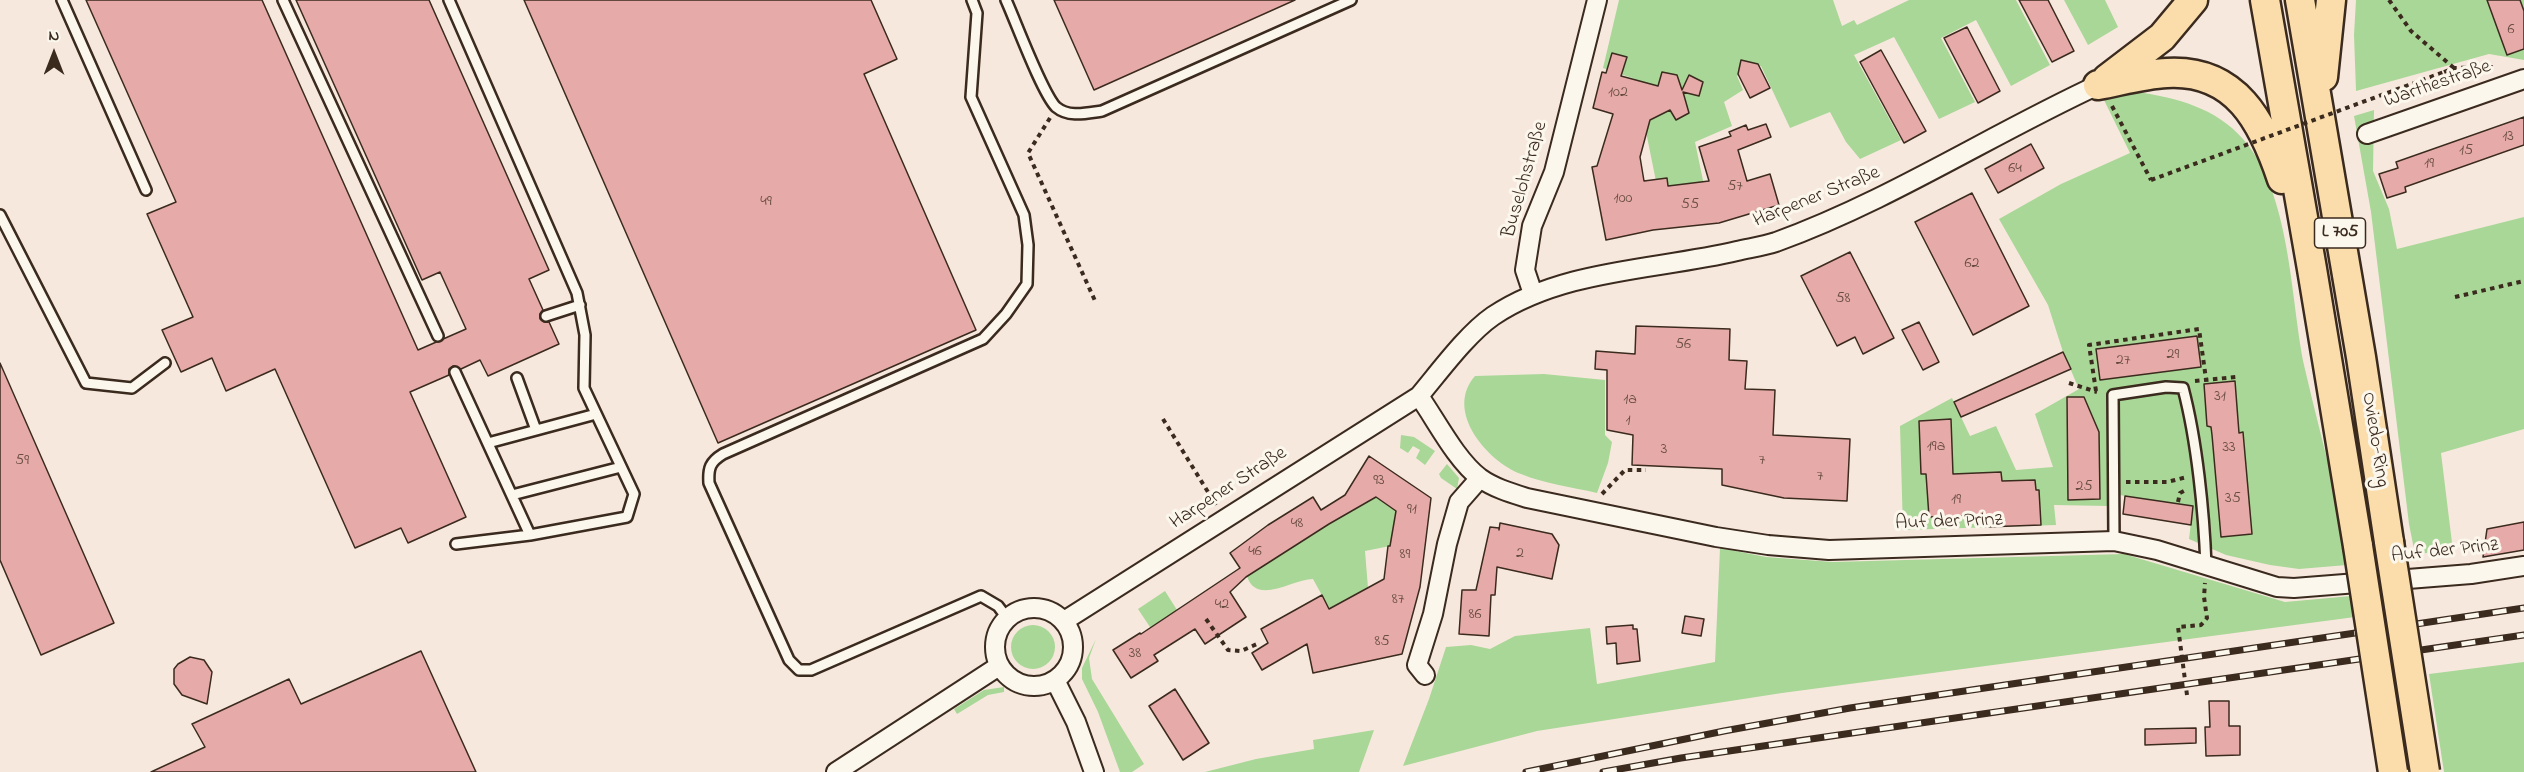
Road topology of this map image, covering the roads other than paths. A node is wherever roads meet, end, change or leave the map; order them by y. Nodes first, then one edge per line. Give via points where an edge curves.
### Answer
1 (62, 0) edge
2 (283, 0) edge
3 (449, 0) edge
4 (972, 0) edge
5 (1006, 0) edge
6 (1351, 0) edge
7 (1597, 0) edge
8 (2193, 0) edge
9 (2265, 0) edge
10 (2300, 0) edge
11 (2331, 0) edge
12 (2524, 79) edge
13 (2098, 85) junction
14 (2319, 108) junction
15 (2367, 134) dead end
16 (146, 190) dead end
17 (0, 215) edge
18 (2312, 269) junction
19 (1533, 294) junction
20 (580, 305) junction
21 (546, 316) dead end
22 (438, 336) dead end
23 (165, 363) dead end
24 (455, 372) dead end
25 (517, 378) dead end
26 (1419, 396) junction
27 (596, 414) junction
28 (536, 430) junction
29 (488, 443) junction
30 (621, 467) junction
31 (1480, 478) junction
32 (512, 495) junction
33 (530, 535) junction
34 (2114, 542) junction
35 (456, 544) dead end
36 (2206, 566) junction
37 (2524, 566) edge
38 (1007, 618) junction
39 (1064, 621) junction
40 (999, 666) junction
41 (1425, 675) dead end
42 (1055, 680) junction
43 (836, 772) edge
44 (1094, 772) edge
45 (2393, 772) edge
46 (2425, 772) edge

1 - 16 lane
2 - 22 lane
3 - 20 lane via 578,292
4 - 38 lane via 977,13 971,97 1024,215 1027,284 983,339 723,454 708,469 710,483 789,660 799,670 811,670 981,596 998,606
5 - 6 lane via 1046,92 1057,107 1074,115 1102,111
7 - 19 street, Buselohstraße via 1554,171 1532,226 1525,270
8 - 13 highway via 2150,49
9 - 18 highway, Oviedo-Ring / L 705
10 - 14 highway, L 705
11 - 14 highway, L 705
12 - 15 street, Warthestraße
13 - 18 highway, L 705 via 2176,73 2204,78 2237,95 2260,124 2273,152
13 - 19 street, Harpener Straße via 1879,199 1775,243
14 - 46 highway, Oviedo-Ring / L 705, bridge
17 - 23 lane via 86,383 132,388
18 - 45 highway, Oviedo-Ring / L 705, bridge
19 - 26 street via 1492,317
20 - 21 lane
20 - 27 lane via 585,335 584,388
24 - 29 lane
25 - 28 lane
26 - 31 street, Auf der Prinz
26 - 39 street, Harpener Straße
27 - 28 lane
27 - 30 lane
28 - 29 lane
29 - 32 lane
30 - 32 lane
30 - 33 lane via 634,494 627,517
31 - 34 street, Auf der Prinz via 1527,498 1768,545 1829,550
31 - 41 street via 1459,502 1447,544 1433,614 1417,665
32 - 33 lane
33 - 35 lane
34 - 36 street, Auf der Prinz via 2157,550
34 - 36 lane via 2113,395 2183,388 2205,531
36 - 37 street, Auf der Prinz via 2260,583 2294,588
38 - 39 street via 1017,611 1042,608
38 - 40 street via 995,640
39 - 42 street via 1073,652 1069,664
40 - 42 street via 1017,683 1043,686
40 - 43 street
42 - 44 street

